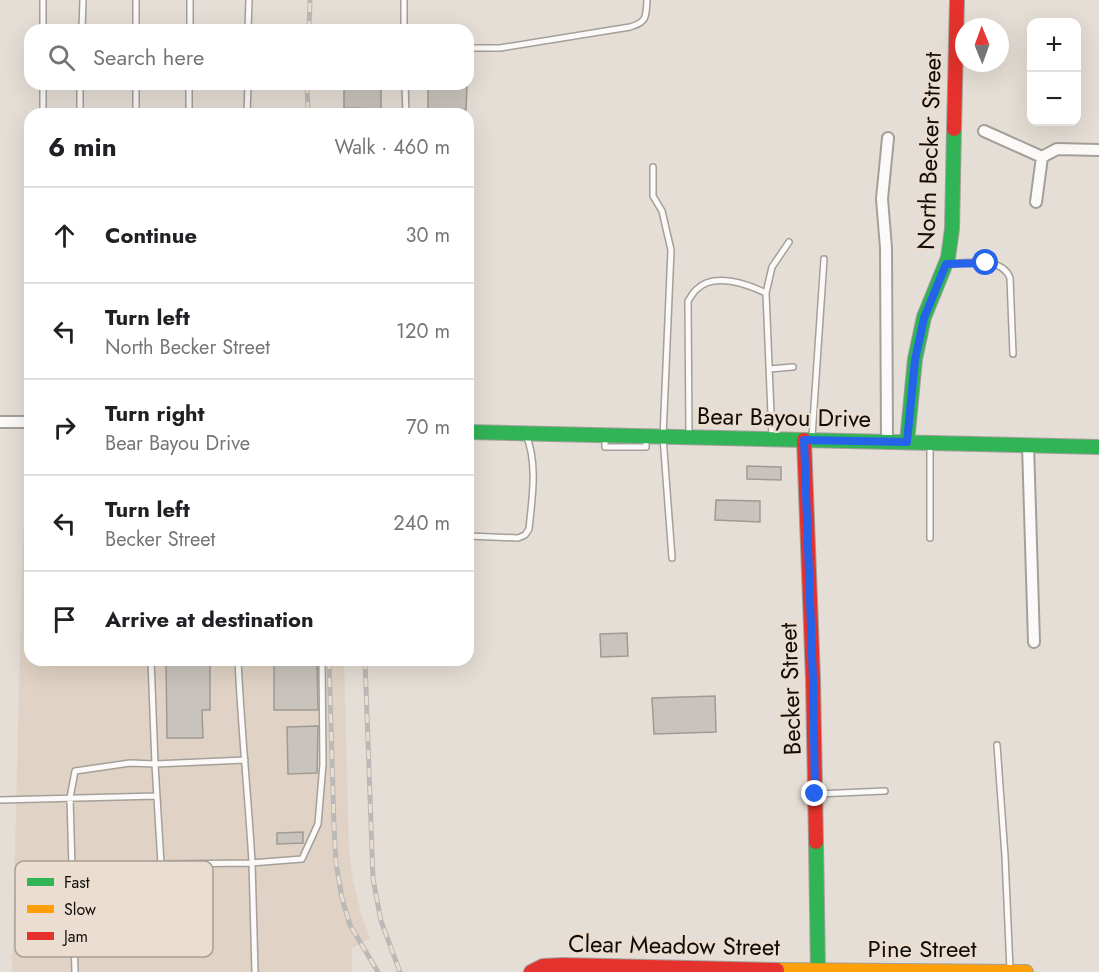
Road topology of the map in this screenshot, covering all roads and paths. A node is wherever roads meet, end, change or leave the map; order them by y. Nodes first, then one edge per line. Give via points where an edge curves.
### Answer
1 (43, 0) edge
2 (83, 0) edge
3 (136, 0) edge
4 (190, 0) edge
5 (249, 0) edge
6 (404, 0) edge
7 (647, 0) edge
8 (957, 0) edge
9 (43, 24) edge
10 (82, 24) edge
11 (136, 24) edge
12 (190, 24) edge
13 (248, 24) edge
14 (404, 24) edge
15 (474, 48) edge
16 (43, 90) edge
17 (80, 90) edge
18 (136, 90) edge
19 (189, 90) edge
20 (248, 90) edge
21 (405, 90) edge
22 (43, 108) edge
23 (80, 108) edge
24 (136, 108) edge
25 (189, 108) edge
26 (247, 108) edge
27 (406, 108) edge
28 (984, 130) dead end
29 (888, 138) dead end
30 (1099, 150) edge
31 (1042, 157) junction
32 (653, 167) dead end
33 (1035, 202) dead end
34 (789, 242) dead end
35 (824, 259) dead end
36 (946, 264) junction
37 (765, 293) junction
38 (1013, 354) dead end
39 (793, 367) dead end
40 (769, 369) junction
41 (0, 422) edge
42 (24, 422) edge
43 (474, 432) edge
44 (526, 434) junction
45 (663, 437) junction
46 (689, 437) junction
47 (772, 439) junction
48 (808, 440) junction
49 (887, 442) junction
50 (907, 442) junction
51 (930, 443) junction
52 (1028, 445) junction
53 (1099, 447) edge
54 (474, 536) edge
55 (930, 538) dead end
56 (672, 558) dead end
57 (1034, 642) dead end
58 (151, 666) edge
59 (238, 666) edge
60 (322, 666) edge
61 (998, 745) dead end
62 (245, 760) junction
63 (155, 764) junction
64 (885, 790) dead end
65 (815, 794) junction
66 (157, 796) junction
67 (70, 798) junction
68 (0, 800) edge
69 (72, 861) edge
70 (160, 861) edge
71 (252, 862) junction
72 (213, 863) edge
73 (75, 957) edge
74 (818, 971) edge
75 (953, 971) edge
76 (75, 972) edge
77 (255, 972) edge
78 (531, 972) edge
79 (1010, 972) edge
80 (1026, 972) edge

1 - 9 lane
2 - 10 lane
3 - 11 lane
4 - 12 lane
5 - 13 lane
6 - 14 lane
7 - 15 lane via 641,24 500,48
8 - 36 street, North Becker Street via 954,199
16 - 22 lane
17 - 23 lane
18 - 24 lane
19 - 25 lane
20 - 26 lane
21 - 27 lane
28 - 31 street
29 - 49 street via 882,199
30 - 31 street via 1058,149
31 - 33 street
32 - 45 lane via 653,196 662,211 671,250
34 - 37 lane via 772,267
35 - 48 lane
36 - 38 lane via 998,265 1008,272
36 - 50 street, North Becker Street via 924,318 915,360
37 - 40 lane
37 - 46 lane via 746,284 716,281 698,287 688,301
39 - 40 lane
40 - 47 lane
41 - 42 street
43 - 44 street, Bear Bayou Drive
44 - 45 street, Bear Bayou Drive
44 - 54 lane via 531,447 529,529 518,538
45 - 46 street, Bear Bayou Drive
45 - 56 lane
46 - 47 street, Bear Bayou Drive
47 - 48 street, Bear Bayou Drive
48 - 49 street, Bear Bayou Drive
48 - 65 street, Becker Street
49 - 50 street, Bear Bayou Drive
50 - 51 street, Bear Bayou Drive
51 - 52 street, Bear Bayou Drive
51 - 55 lane
52 - 53 street, Bear Bayou Drive
52 - 57 street
58 - 63 lane
59 - 62 lane
60 - 71 lane via 323,764 318,824 302,859
61 - 79 lane
62 - 63 lane
62 - 71 lane
63 - 66 lane
63 - 67 lane via 130,763 75,771
64 - 65 lane
65 - 74 street, Becker Street
66 - 67 lane
66 - 70 lane
67 - 68 lane
67 - 69 lane
71 - 72 lane
71 - 77 lane
73 - 76 lane
74 - 75 street, Pine Street
74 - 78 street, Clear Meadow Street via 563,965 543,966
75 - 79 street, Pine Street
79 - 80 street, Pine Street

